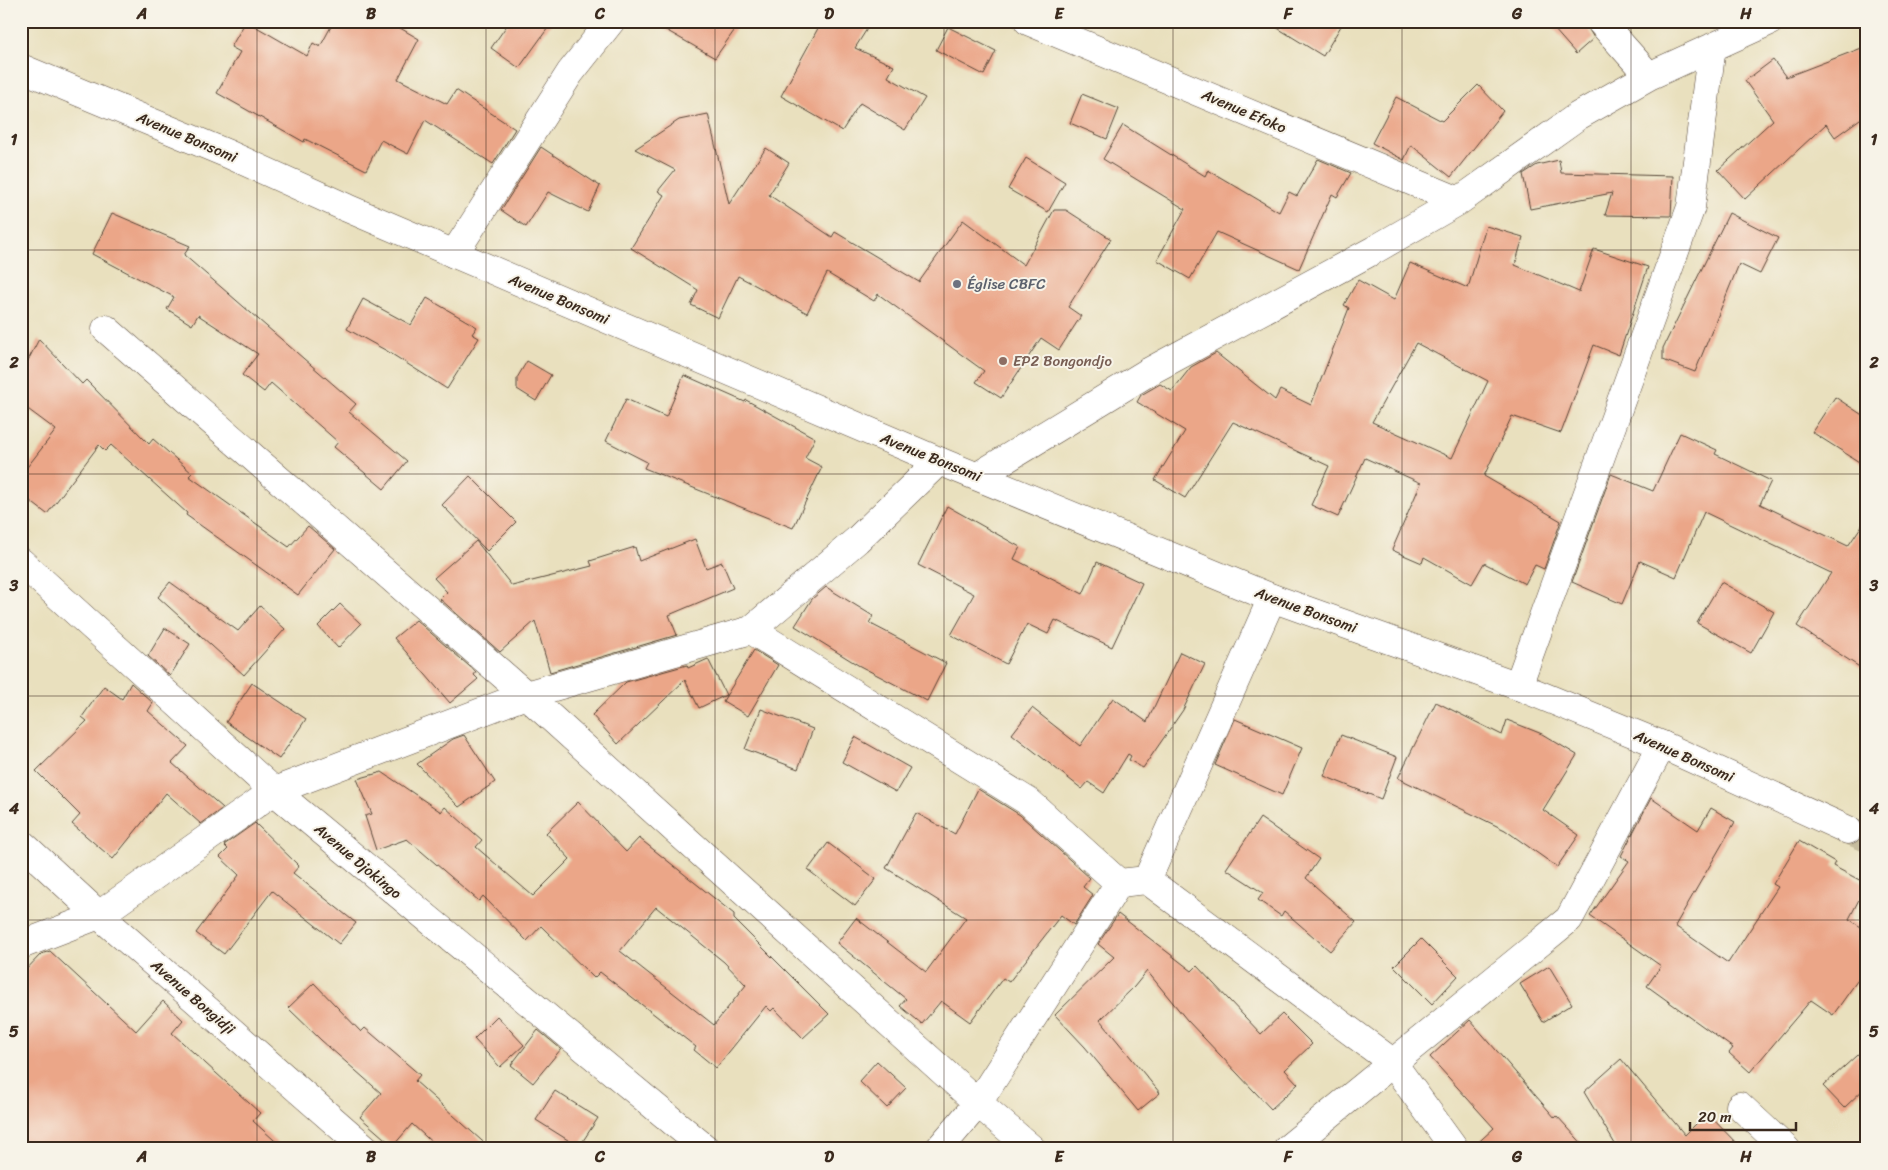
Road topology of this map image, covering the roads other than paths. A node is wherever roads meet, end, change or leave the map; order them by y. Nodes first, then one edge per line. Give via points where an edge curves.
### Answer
1 (612, 21) edge
2 (1028, 21) edge
3 (1600, 21) edge
4 (1770, 21) edge
5 (1712, 47) junction
6 (21, 68) edge
7 (1648, 76) junction
8 (1460, 201) junction
9 (454, 254) junction
10 (106, 329) dead end
11 (939, 461) junction
12 (978, 476) junction
13 (21, 562) edge
14 (1272, 598) junction
15 (751, 630) junction
16 (1518, 686) junction
17 (526, 696) junction
18 (1662, 745) junction
19 (274, 791) junction
20 (1848, 830) tunnel mouth
21 (21, 844) edge
22 (1147, 880) junction
23 (1119, 883) junction
24 (99, 915) junction
25 (21, 945) edge
26 (1392, 1062) junction
27 (978, 1103) junction
28 (1740, 1106) dead end
29 (366, 1149) edge
30 (706, 1149) edge
31 (939, 1149) edge
32 (1032, 1149) edge
33 (1287, 1149) edge
34 (1455, 1149) edge
35 (1786, 1149) edge

1 - 9 street via 570,73
2 - 8 street, Avenue Efoko
3 - 7 street
4 - 5 street
5 - 7 street
5 - 16 street via 1691,207
6 - 9 street, Avenue Bonsomi via 228,154
7 - 8 street via 1578,116
8 - 12 street via 1150,371
9 - 11 street, Avenue Bonsomi
10 - 17 street
11 - 12 street, Avenue Bonsomi
11 - 15 street via 857,540
12 - 14 street, Avenue Bonsomi
13 - 19 street, Avenue Djokingo
14 - 16 street, Avenue Bonsomi
14 - 22 street
15 - 17 street
15 - 23 street via 1029,802
16 - 18 street, Avenue Bonsomi
17 - 19 street
17 - 27 street
18 - 20 street, Avenue Bonsomi
18 - 26 street via 1569,919
19 - 24 street
19 - 30 street, Avenue Djokingo
21 - 24 street, Avenue Bongidji
22 - 23 street
22 - 26 street
23 - 27 street
24 - 25 street
24 - 29 street, Avenue Bongidji
26 - 33 street
26 - 34 street
27 - 31 street
27 - 32 street
28 - 35 street

